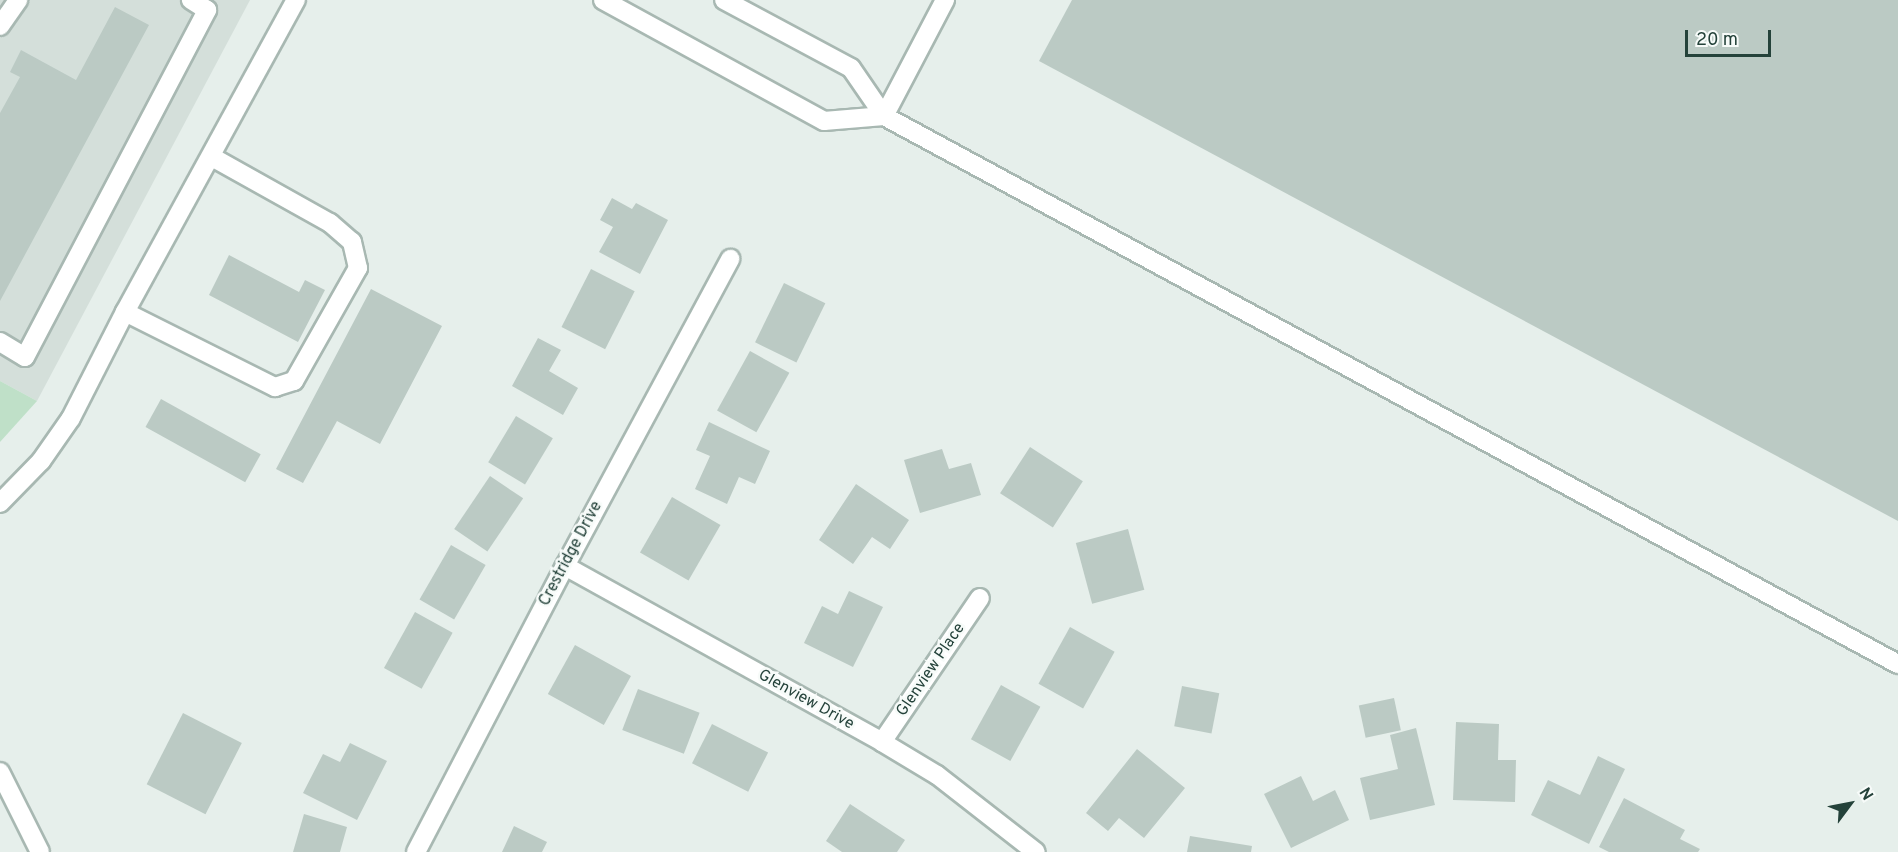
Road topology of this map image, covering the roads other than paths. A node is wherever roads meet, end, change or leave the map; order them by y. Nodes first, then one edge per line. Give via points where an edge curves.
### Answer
1 (18, 0) edge
2 (191, 0) edge
3 (296, 0) edge
4 (603, 0) edge
5 (724, 0) edge
6 (945, 0) edge
7 (0, 26) edge
8 (884, 116) junction
9 (212, 157) junction
10 (730, 259) dead end
11 (125, 312) junction
12 (0, 342) edge
13 (0, 503) edge
14 (565, 566) junction
15 (980, 597) dead end
16 (1898, 664) edge
17 (882, 742) junction
18 (0, 772) edge
19 (40, 852) edge
20 (416, 852) edge
21 (1036, 852) edge

1 - 7 street
2 - 12 street via 207,10 25,357
3 - 9 street
4 - 8 street via 824,121
5 - 8 street via 851,68
6 - 8 street
8 - 16 street
9 - 11 street
9 - 11 street via 330,223 352,242 358,268 294,381 275,387
10 - 14 street, Crestridge Drive
11 - 13 street via 71,418 41,461
14 - 17 street, Glenview Drive
14 - 20 street, Crestridge Drive
15 - 17 street, Glenview Place
17 - 21 street, Glenview Drive via 937,775
18 - 19 street

